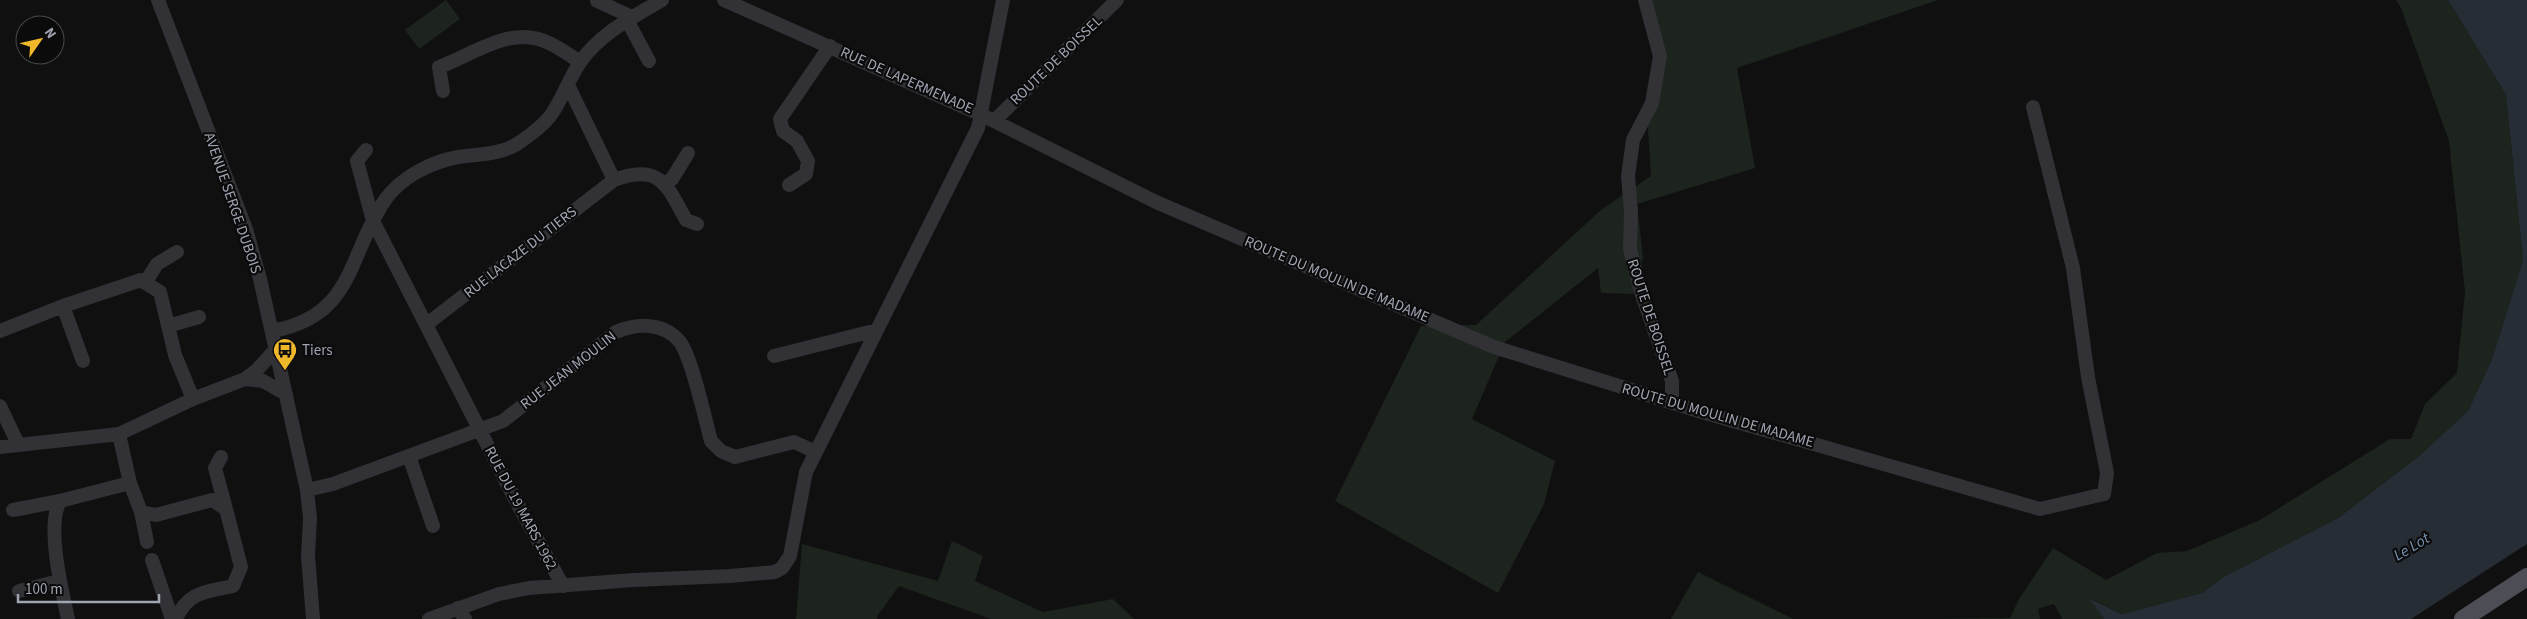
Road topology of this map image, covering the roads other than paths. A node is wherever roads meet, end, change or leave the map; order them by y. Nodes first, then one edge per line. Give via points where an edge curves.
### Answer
1 (158, 0) edge
2 (662, 0) edge
3 (724, 0) edge
4 (1003, 0) edge
5 (1117, 0) edge
6 (1645, 0) edge
7 (597, 1) dead end
8 (630, 18) junction
9 (830, 46) junction
10 (649, 61) dead end
11 (580, 62) junction
12 (568, 85) junction
13 (443, 91) dead end
14 (2033, 106) dead end
15 (988, 118) junction
16 (366, 150) dead end
17 (688, 153) dead end
18 (614, 180) junction
19 (665, 183) junction
20 (789, 185) dead end
21 (373, 221) junction
22 (698, 224) dead end
23 (177, 252) dead end
24 (145, 282) junction
25 (62, 306) junction
26 (199, 317) dead end
27 (427, 324) junction
28 (168, 326) junction
29 (877, 330) junction
30 (0, 331) edge
31 (272, 331) junction
32 (276, 349) junction
33 (774, 356) dead end
34 (83, 361) dead end
35 (245, 379) junction
36 (286, 394) junction
37 (193, 399) junction
38 (1672, 402) junction
39 (0, 406) edge
40 (480, 430) junction
41 (119, 434) junction
42 (18, 444) junction
43 (0, 447) edge
44 (816, 452) junction
45 (409, 456) junction
46 (221, 457) dead end
47 (130, 483) junction
48 (307, 490) junction
49 (60, 501) junction
50 (226, 509) junction
51 (13, 510) dead end
52 (141, 512) junction
53 (433, 526) dead end
54 (146, 542) dead end
55 (152, 560) dead end
56 (2527, 577) edge
57 (59, 581) junction
58 (563, 586) junction
59 (19, 591) dead end
60 (462, 614) edge
61 (68, 619) edge
62 (172, 619) edge
63 (176, 619) edge
64 (313, 619) edge
65 (429, 619) edge
66 (2463, 619) edge

1 - 31 street, AVENUE SERGE DUBOIS via 246,229
2 - 8 street
3 - 9 street, RUE DE LAPERMENADE
4 - 15 street, RUE DE LAPERMENADE
5 - 15 street, ROUTE DE BOISSEL
6 - 38 street, ROUTE DE BOISSEL via 1660,56 1652,103 1633,140 1628,176 1630,249 1642,295 1672,381
7 - 8 street
8 - 10 street
8 - 11 street via 596,43
9 - 15 street, RUE DE LAPERMENADE
9 - 20 street via 780,119 783,131 797,141 808,161 806,174
11 - 12 street
11 - 13 street via 550,43 524,36 504,38 439,67
12 - 18 street
12 - 21 street via 551,116 532,134 496,153 438,161 419,171 402,182 386,199
14 - 38 street, ROUTE DU MOULIN DE MADAME via 2073,268 2088,377 2107,473 2104,494 2040,509
15 - 29 street via 978,128
15 - 38 street, ROUTE DU MOULIN DE MADAME via 1156,202 1494,347
16 - 21 street via 356,161
17 - 19 street via 672,179
18 - 19 street via 630,174 646,175
18 - 27 street, RUE LACAZE DU TIERS
19 - 22 street via 686,220
21 - 27 street
21 - 31 street via 351,273 330,303 302,323
23 - 24 street via 157,264
24 - 25 street via 141,280
24 - 28 street via 160,292
25 - 30 street
25 - 34 street
26 - 28 street
27 - 40 street
28 - 37 street via 175,355
29 - 33 street
29 - 44 street
31 - 32 street, AVENUE SERGE DUBOIS
32 - 35 street
32 - 36 street, AVENUE SERGE DUBOIS
35 - 36 street via 262,381
35 - 37 street
36 - 48 street, AVENUE SERGE DUBOIS
37 - 41 street
39 - 42 street
40 - 44 street, RUE JEAN MOULIN via 503,420 616,332 631,325 650,326 667,330 680,342 687,355 711,441 721,451 735,456 794,442
40 - 45 street, RUE JEAN MOULIN
40 - 58 street, RUE DU 19 MARS 1962
41 - 42 street
41 - 47 street
42 - 43 street
44 - 58 street via 806,472 790,556 775,572
45 - 48 street, RUE JEAN MOULIN via 333,484
45 - 53 street
46 - 50 street via 215,468
47 - 49 street
47 - 52 street
48 - 64 street, AVENUE SERGE DUBOIS
49 - 51 street
49 - 57 street via 54,522
50 - 52 street via 212,500 156,515
50 - 63 street via 241,567 236,580 233,586 194,595 181,607
52 - 54 street
55 - 62 street
56 - 66 main road
57 - 59 street
57 - 61 street
58 - 60 street via 499,594
60 - 65 street

